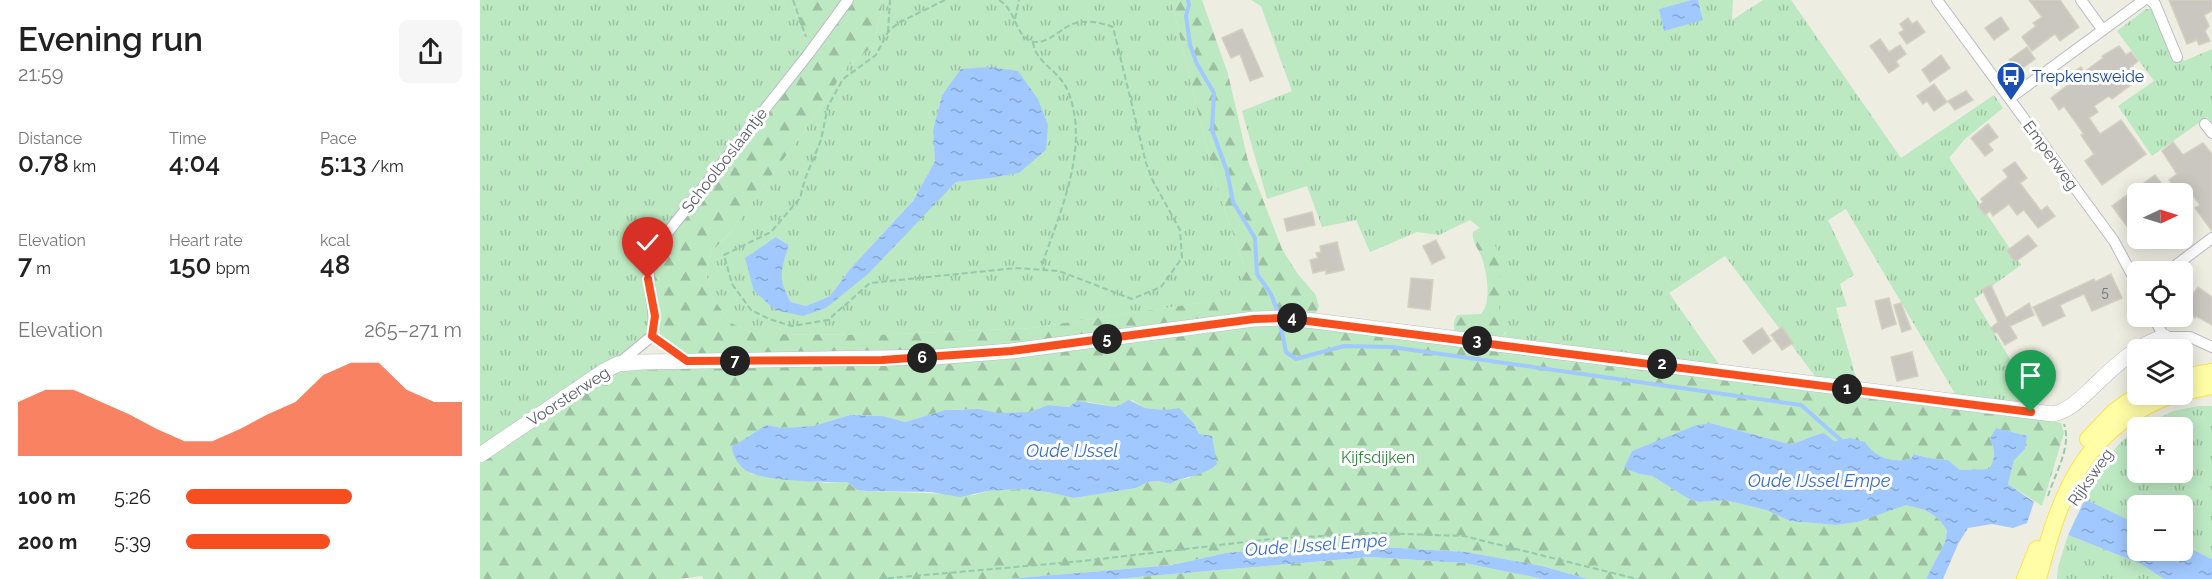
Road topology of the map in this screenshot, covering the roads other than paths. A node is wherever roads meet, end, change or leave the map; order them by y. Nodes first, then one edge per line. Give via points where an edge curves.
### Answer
1 (848, 0) edge
2 (1937, 0) edge
3 (2080, 0) edge
4 (2144, 0) edge
5 (2150, 0) edge
6 (2102, 29) junction
7 (2177, 57) dead end
8 (2010, 98) junction
9 (2212, 238) edge
10 (2182, 261) edge
11 (2127, 265) edge
12 (652, 336) junction
13 (2181, 339) edge
14 (2212, 347) edge
15 (2127, 358) edge
16 (687, 361) junction
17 (618, 364) junction
18 (2212, 372) edge
19 (2193, 380) edge
20 (2193, 385) edge
21 (2212, 386) edge
22 (2127, 403) edge
23 (2148, 405) edge
24 (480, 455) edge
25 (2052, 508) junction
26 (2025, 579) edge
27 (2038, 579) edge

1 - 12 street, Schoolboslaantje via 653,251 648,267 655,316
2 - 8 street, Emperweg
3 - 6 street
4 - 6 street
5 - 7 street
6 - 8 street
8 - 11 street, Emperweg via 2114,241
9 - 10 street
12 - 16 street
12 - 17 street
13 - 14 street via 2190,337
15 - 16 street, Voorsterweg via 2072,406 2053,414 1284,318 936,357
16 - 17 street, Voorsterweg
17 - 24 street, Voorsterweg
18 - 19 main road, Rijksweg
20 - 21 main road, Rijksweg
22 - 25 main road, Rijksweg via 2086,440
23 - 25 main road, Rijksweg via 2100,440
25 - 26 main road
25 - 27 main road

